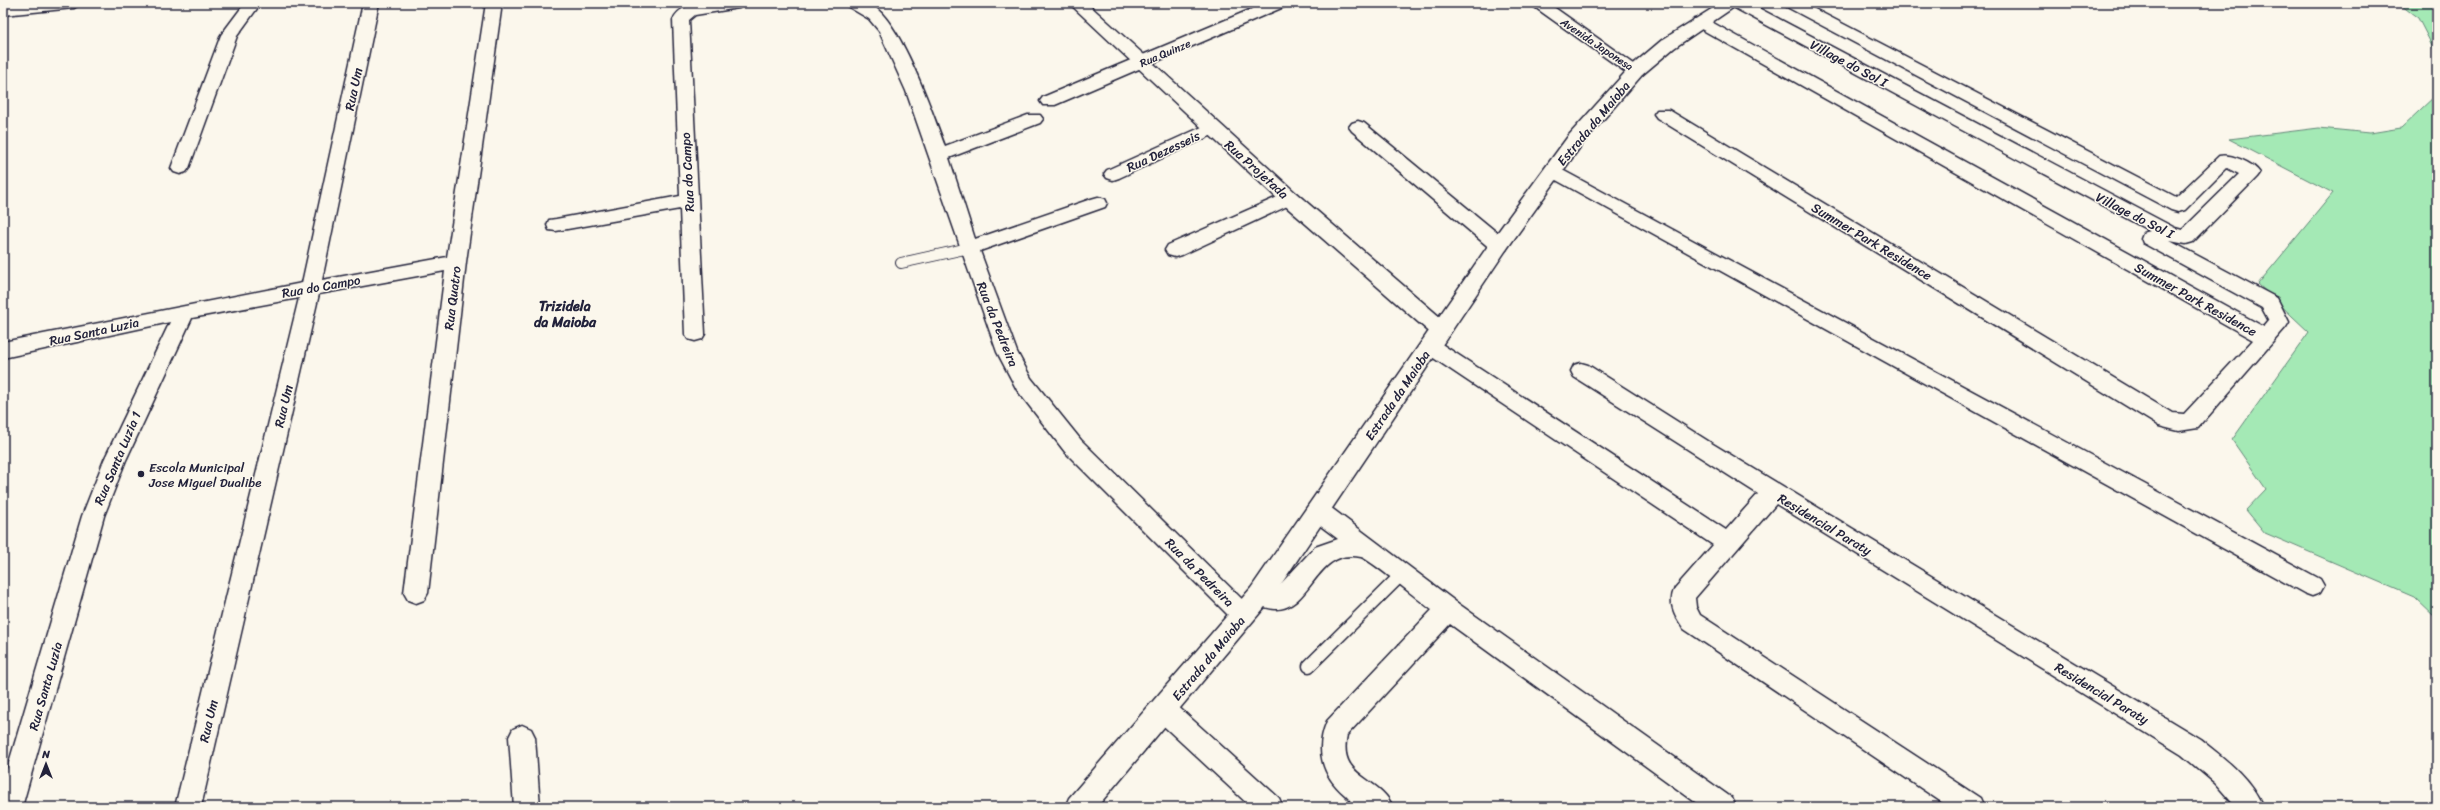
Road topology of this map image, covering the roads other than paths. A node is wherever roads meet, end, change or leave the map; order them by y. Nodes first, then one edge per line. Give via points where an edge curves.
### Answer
1 (74, 3) edge
2 (253, 3) edge
3 (371, 3) edge
4 (494, 3) edge
5 (739, 3) edge
6 (850, 3) edge
7 (1077, 3) edge
8 (1280, 3) edge
9 (1537, 3) edge
10 (1732, 4) edge
11 (1792, 4) edge
12 (686, 8) edge
13 (3, 10) edge
14 (1700, 22) junction
15 (1142, 63) junction
16 (1636, 71) junction
17 (1049, 100) dead end
18 (1663, 114) dead end
19 (1034, 119) dead end
20 (1358, 127) dead end
21 (1213, 128) junction
22 (939, 155) junction
23 (180, 168) dead end
24 (1553, 171) junction
25 (1113, 174) dead end
26 (1289, 198) junction
27 (688, 201) junction
28 (1098, 203) dead end
29 (2178, 206) junction
30 (2203, 219) junction
31 (556, 225) dead end
32 (1499, 245) junction
33 (969, 248) junction
34 (1175, 250) dead end
35 (456, 262) junction
36 (901, 263) dead end
37 (311, 287) junction
38 (185, 312) junction
39 (695, 334) dead end
40 (1435, 338) junction
41 (2268, 338) junction
42 (3, 350) edge
43 (1581, 371) dead end
44 (1773, 492) junction
45 (1318, 511) junction
46 (1727, 542) junction
47 (1367, 548) junction
48 (1402, 574) junction
49 (2312, 586) dead end
50 (416, 593) dead end
51 (1260, 595) junction
52 (1448, 609) junction
53 (66, 611) joint
54 (1243, 615) junction
55 (1309, 666) dead end
56 (1164, 710) junction
57 (522, 737) dead end
58 (9, 807) edge
59 (188, 807) edge
60 (527, 807) edge
61 (1079, 807) edge
62 (1270, 807) edge
63 (1380, 807) edge
64 (1723, 807) edge
65 (1971, 807) edge
66 (2250, 807) edge

1 - 13 street
2 - 23 street via 229,35
3 - 37 street, Rua Um
4 - 35 street, Rua Quatro
5 - 12 street
6 - 22 street, Rua da Pedreira via 859,5 875,16 887,30 915,92
7 - 15 main road, Rua Projetada
8 - 15 street, Rua Quinze
9 - 16 street, Avenida Japonesa
10 - 14 main road, Estrada da Maioba
10 - 30 street, Village do Sol I via 1770,21 2170,234 2186,237
10 - 41 street via 2270,303 2278,322
11 - 29 street, Village do Sol I
12 - 27 street, Rua do Campo via 681,20
14 - 16 main road, Estrada da Maioba
14 - 41 street, Summer Park Residence
15 - 17 street, Rua Quinze
15 - 21 main road, Rua Projetada
16 - 24 main road, Estrada da Maioba via 1576,139
18 - 41 street, Summer Park Residence via 2166,420 2190,422
19 - 22 street
20 - 32 street
21 - 25 street, Rua Dezesseis
21 - 26 main road, Rua Projetada
22 - 33 street, Rua da Pedreira
24 - 32 main road, Estrada da Maioba
24 - 49 street
26 - 34 street
26 - 40 main road, Rua Projetada
27 - 31 street
27 - 39 street, Rua do Campo
28 - 33 street
29 - 30 street
29 - 30 street, Village do Sol I via 2225,160 2251,173
32 - 40 main road, Estrada da Maioba
33 - 36 lane
33 - 54 street, Rua da Pedreira via 1007,352 1024,384 1073,446
35 - 37 street, Rua do Campo
35 - 50 street, Rua Quatro
37 - 38 street, Rua do Campo
37 - 59 street, Rua Um
38 - 42 street, Rua Santa Luzia
38 - 53 street, Rua Santa Luzia 1 via 115,460 93,516
40 - 45 main road, Estrada da Maioba
40 - 46 street
43 - 44 street
44 - 46 street, Residencial Paraty
44 - 66 street, Residencial Paraty via 2191,747 2227,776 2244,795
45 - 47 street
45 - 51 main road, Estrada da Maioba
46 - 65 street, Residencial Paraty via 1683,595 1684,609 1692,622
47 - 48 street
47 - 51 street via 1346,547 1328,551 1284,596 1275,599
48 - 52 street
48 - 55 lane
51 - 54 main road, Estrada da Maioba
52 - 63 street via 1336,729 1331,743 1331,755 1339,773
52 - 64 street
53 - 58 street, Rua Santa Luzia
54 - 56 main road, Estrada da Maioba
56 - 61 main road, Estrada da Maioba
56 - 62 street
57 - 60 street

